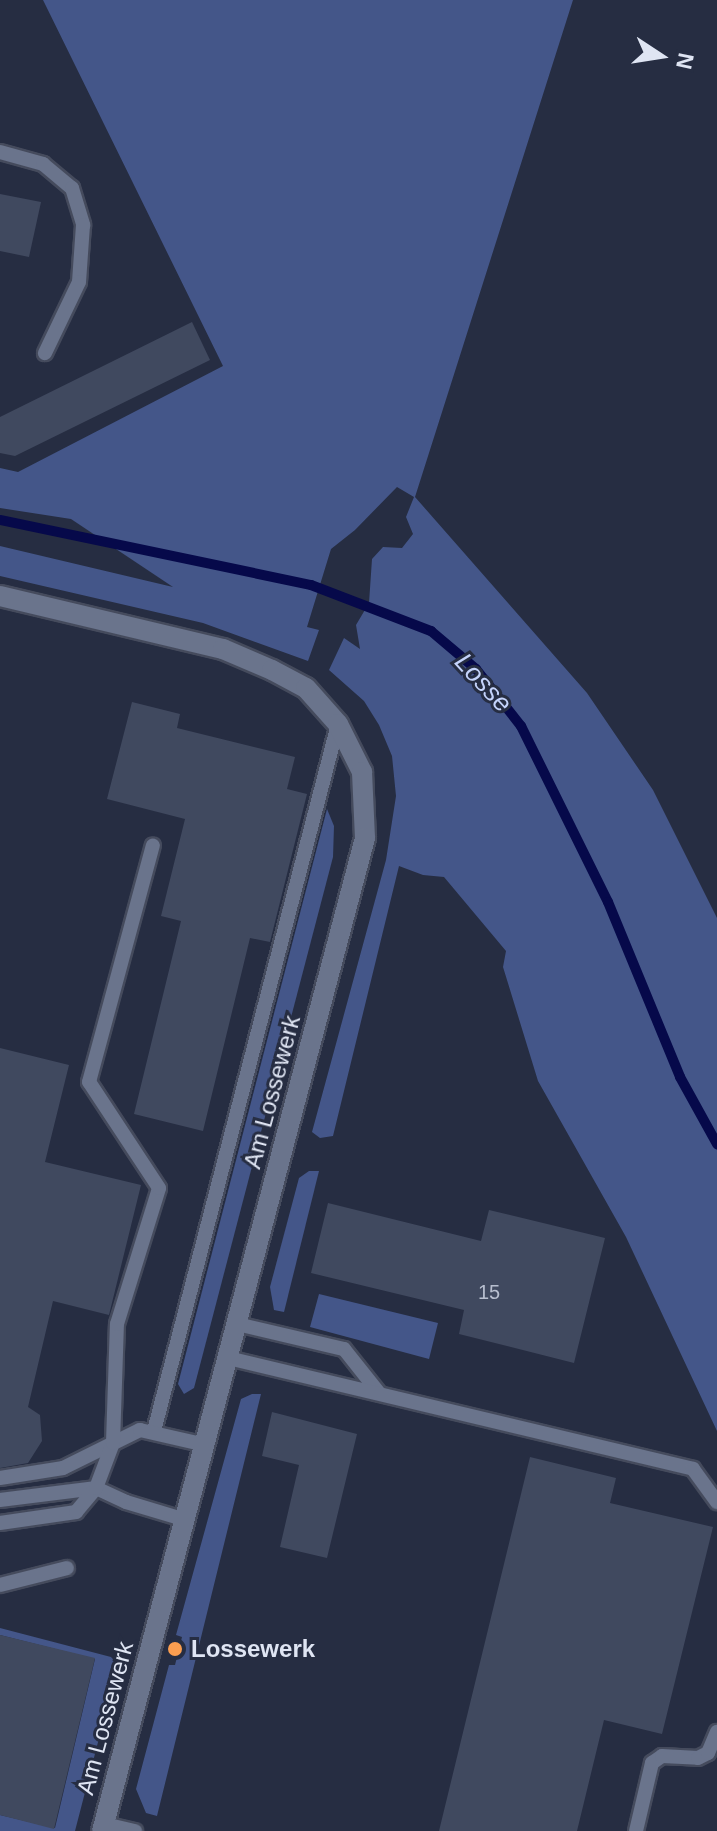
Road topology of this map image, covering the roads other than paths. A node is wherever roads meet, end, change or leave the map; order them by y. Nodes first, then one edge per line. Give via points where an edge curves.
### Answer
1 (0, 152) edge
2 (45, 353) dead end
3 (0, 596) edge
4 (338, 724) junction
5 (153, 845) dead end
6 (237, 1324) junction
7 (228, 1358) junction
8 (379, 1393) junction
9 (154, 1431) junction
10 (113, 1443) junction
11 (206, 1445) junction
12 (0, 1478) edge
13 (96, 1488) junction
14 (0, 1500) edge
15 (717, 1502) edge
16 (186, 1520) junction
17 (0, 1523) edge
18 (67, 1568) dead end
19 (0, 1585) edge
20 (717, 1732) edge
21 (103, 1827) edge
22 (135, 1831) edge
23 (636, 1831) edge

1 - 2 lane via 43,164 72,188 83,225 79,282
3 - 4 street, Am Lossewerk via 223,649 306,688
4 - 6 street, Am Lossewerk via 362,772 365,838
4 - 9 lane
5 - 10 lane via 89,1082 159,1188 117,1324
6 - 7 street, Am Lossewerk
6 - 8 lane via 344,1349
7 - 8 lane
7 - 11 street, Am Lossewerk
8 - 15 lane via 693,1469
9 - 10 lane via 140,1430
9 - 11 lane
10 - 12 lane via 63,1468
10 - 13 lane
11 - 16 street, Am Lossewerk
13 - 14 lane
13 - 16 lane
13 - 17 lane via 76,1512
16 - 21 street, Am Lossewerk
18 - 19 lane
20 - 23 lane via 708,1753 698,1758 662,1756 652,1763
21 - 22 lane

